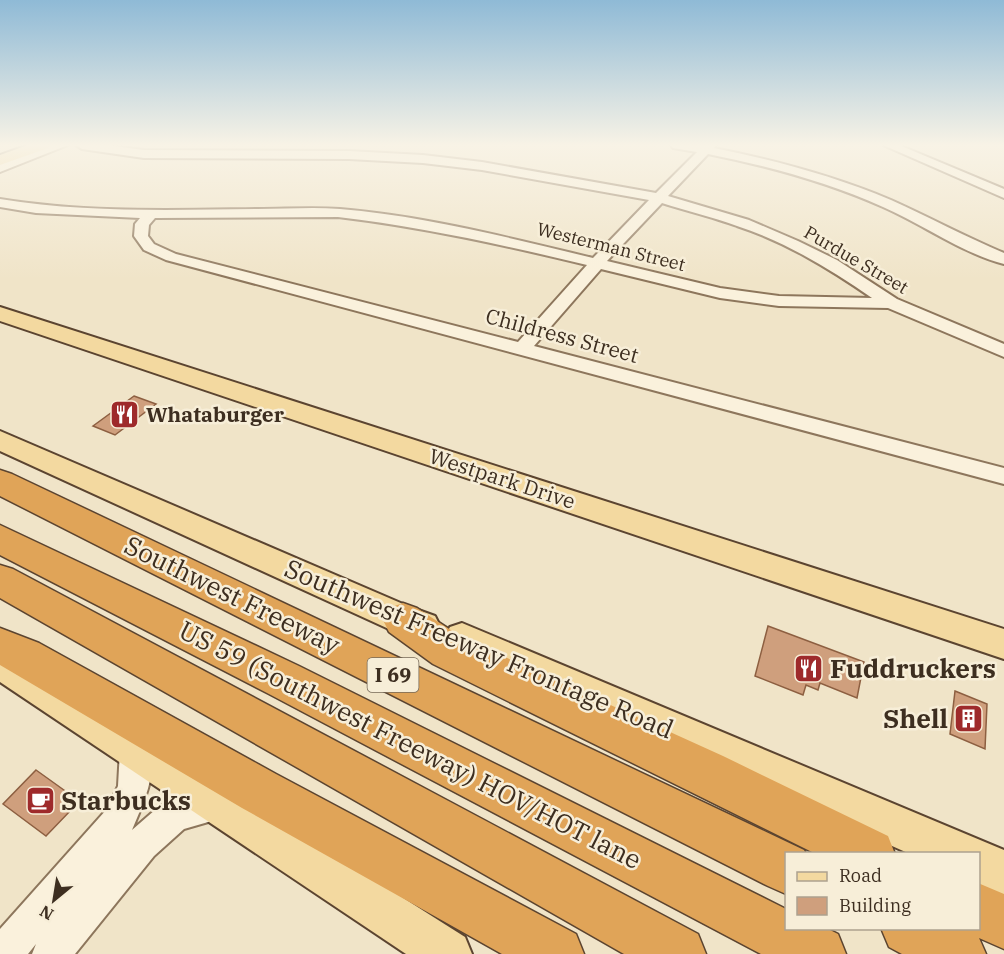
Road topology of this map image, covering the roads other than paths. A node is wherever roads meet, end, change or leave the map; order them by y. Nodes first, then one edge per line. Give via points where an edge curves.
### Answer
1 (612, 190) edge
2 (667, 190) edge
3 (853, 190) edge
4 (659, 198) junction
5 (0, 203) edge
6 (151, 214) junction
7 (1004, 259) edge
8 (598, 262) junction
9 (891, 303) junction
10 (0, 314) edge
11 (522, 349) junction
12 (1004, 351) edge
13 (0, 440) edge
14 (1004, 476) edge
15 (0, 482) edge
16 (0, 525) edge
17 (0, 539) edge
18 (0, 579) edge
19 (403, 620) junction
20 (1004, 644) edge
21 (0, 646) edge
22 (0, 662) edge
23 (284, 680) junction
24 (136, 750) junction
25 (218, 804) junction
26 (866, 852) edge
27 (956, 852) edge
28 (980, 862) edge
29 (785, 868) edge
30 (1004, 873) edge
31 (980, 910) edge
32 (1004, 922) edge
33 (912, 930) edge
34 (3, 954) edge
35 (51, 954) edge
36 (448, 954) edge
37 (556, 954) edge
38 (678, 954) edge
39 (819, 954) edge
40 (958, 954) edge

1 - 4 street, Purdue Street
2 - 4 street
3 - 7 street
4 - 8 street
4 - 9 street, Purdue Street via 744,223 793,244 831,263
5 - 6 street, Westerman Street via 71,212
6 - 8 street, Westerman Street via 338,213 399,220
6 - 11 street, Childress Street via 142,224 141,236 149,247 162,254
8 - 9 street, Westerman Street via 746,297
8 - 11 street
9 - 12 street, Purdue Street
10 - 20 main road, Westpark Drive
11 - 14 street, Childress Street
13 - 19 main road, Southwest Freeway Frontage Road
15 - 29 highway, Southwest Freeway / I 69
16 - 23 highway
17 - 23 highway, US 59 (Southwest Freeway) HOV/HOT lane
18 - 38 highway
19 - 26 highway via 448,651
19 - 27 main road, Southwest Freeway Frontage Road via 460,637
21 - 37 highway
22 - 24 main road
23 - 39 highway, US 59 (Southwest Freeway) HOV/HOT lane
24 - 25 main road
24 - 34 street via 134,787 119,821
25 - 35 street via 175,815 142,844
25 - 36 main road
28 - 30 main road
31 - 32 highway
33 - 40 highway

